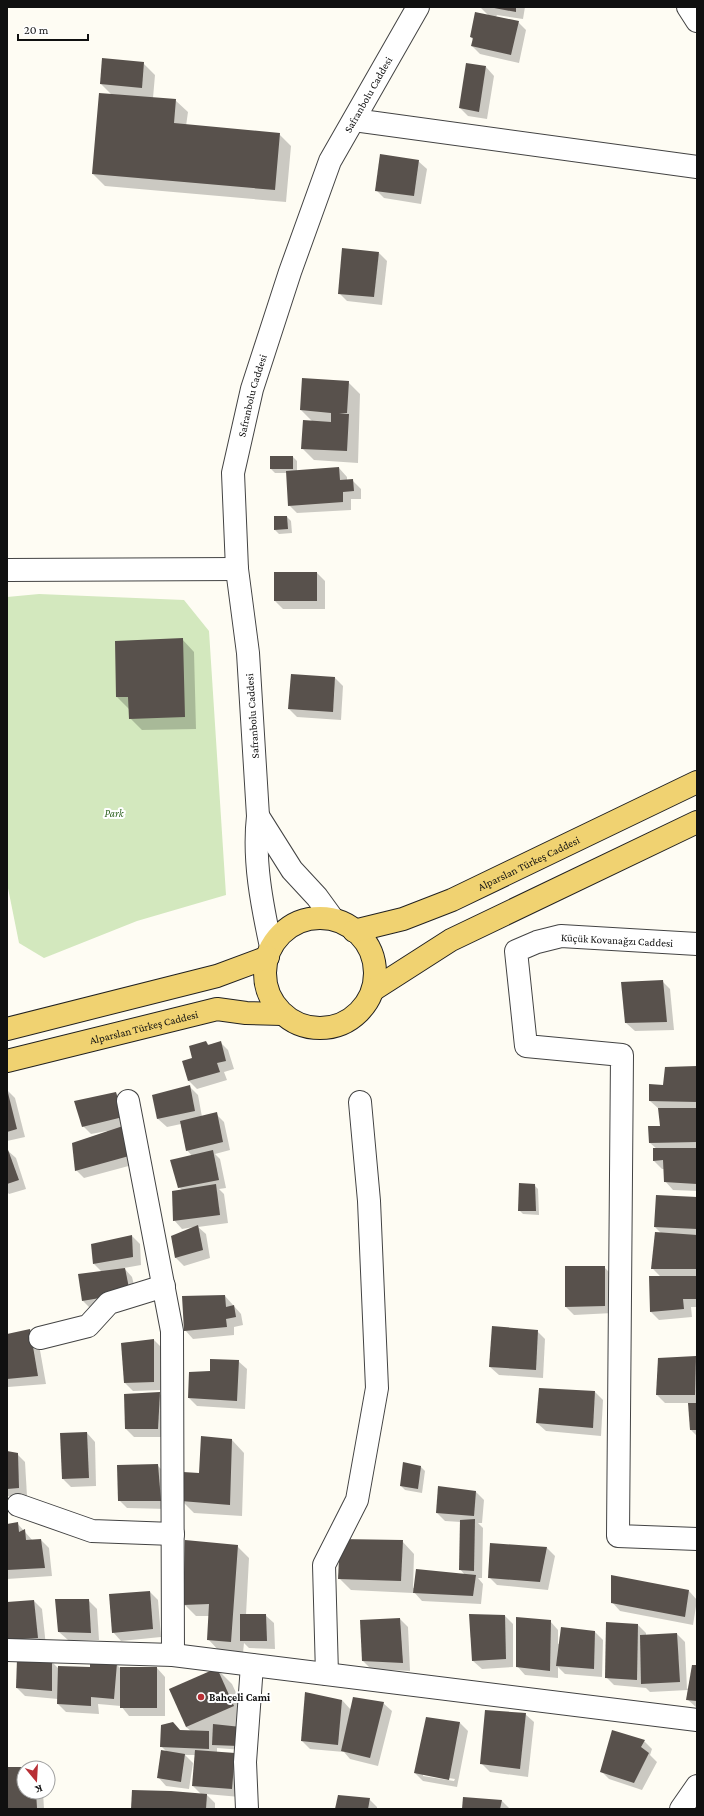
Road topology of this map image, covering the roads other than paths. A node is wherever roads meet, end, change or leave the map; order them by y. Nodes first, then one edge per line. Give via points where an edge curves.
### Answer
1 (418, 7) edge
2 (688, 7) edge
3 (697, 21) edge
4 (354, 120) junction
5 (697, 167) edge
6 (237, 569) junction
7 (7, 570) edge
8 (697, 782) edge
9 (258, 816) junction
10 (697, 822) edge
11 (333, 920) junction
12 (354, 931) junction
13 (697, 944) edge
14 (270, 952) junction
15 (373, 990) junction
16 (282, 1014) junction
17 (7, 1029) edge
18 (7, 1061) edge
19 (128, 1101) dead end
20 (360, 1102) dead end
21 (164, 1286) junction
22 (40, 1338) dead end
23 (18, 1505) dead end
24 (173, 1534) junction
25 (697, 1539) edge
26 (7, 1650) edge
27 (173, 1655) junction
28 (252, 1664) junction
29 (327, 1674) junction
30 (697, 1720) edge
31 (697, 1786) edge
32 (247, 1809) edge
33 (681, 1809) edge

1 - 4 street, Safranbolu Caddesi
2 - 3 street
4 - 5 street
4 - 6 street, Safranbolu Caddesi via 330,161 252,389 234,473
6 - 7 street
6 - 9 street, Safranbolu Caddesi via 248,653
8 - 12 main road, Alparslan Türkeş Caddesi via 452,900 403,919
9 - 11 street via 292,870 317,897
9 - 14 street, Safranbolu Caddesi via 255,840
10 - 15 main road via 451,940
11 - 12 main road via 349,926
11 - 14 main road via 315,918 297,923 282,933
12 - 15 main road via 363,938 372,954 375,972
13 - 25 street, Küçük Kovanağzı Caddesi via 561,936 537,942 516,952 526,1046 622,1054 618,1536
14 - 16 main road via 265,964 265,982 271,999
14 - 17 main road via 217,976
15 - 16 main road via 364,1006 351,1019 334,1027 304,1026
16 - 18 main road, Alparslan Türkeş Caddesi via 217,1009
19 - 21 street
20 - 29 street via 369,1201 377,1388 357,1500 324,1565
21 - 22 street via 109,1303 88,1326
21 - 24 street via 172,1331
23 - 24 street via 92,1530
24 - 27 street
26 - 27 street
27 - 28 street
28 - 29 street
28 - 32 street via 245,1762
29 - 30 street
31 - 33 street

